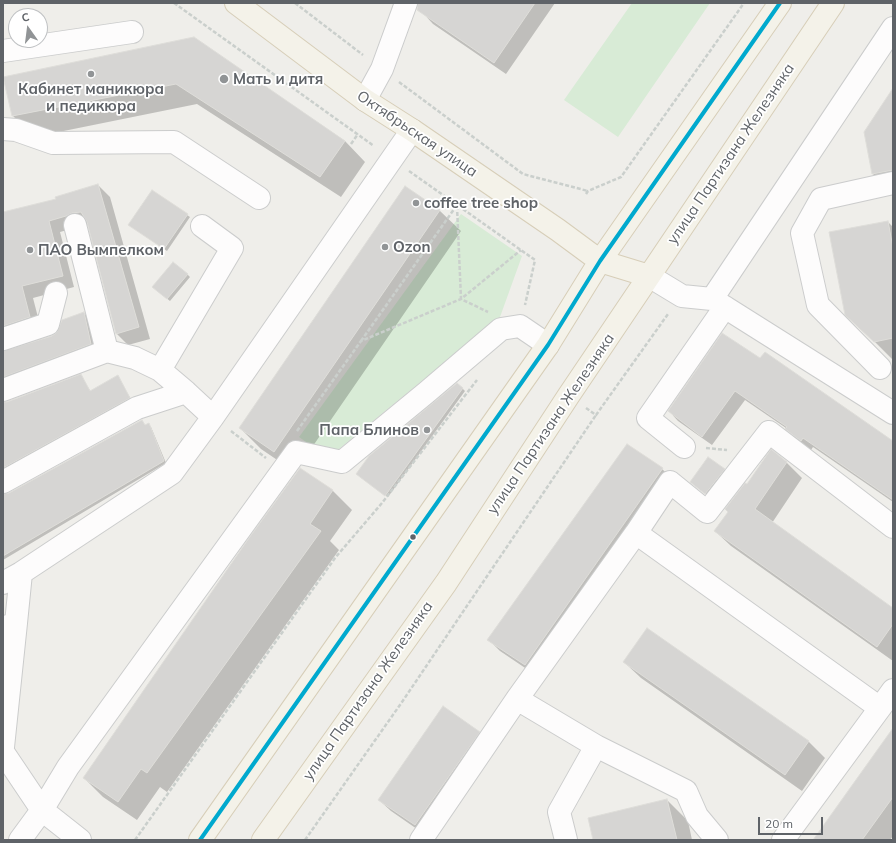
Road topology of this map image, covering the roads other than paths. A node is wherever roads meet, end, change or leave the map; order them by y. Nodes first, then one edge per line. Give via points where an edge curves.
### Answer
1 (236, 3) edge
2 (406, 3) edge
3 (780, 3) edge
4 (833, 3) edge
5 (893, 28) edge
6 (132, 32) dead end
7 (3, 51) edge
8 (365, 100) junction
9 (3, 129) edge
10 (412, 130) junction
11 (893, 183) edge
12 (259, 198) dead end
13 (75, 224) dead end
14 (202, 226) dead end
15 (600, 261) junction
16 (649, 276) junction
17 (56, 293) dead end
18 (719, 302) junction
19 (3, 339) edge
20 (548, 345) junction
21 (107, 351) junction
22 (886, 366) edge
23 (160, 370) junction
24 (852, 386) junction
25 (3, 390) edge
26 (186, 392) junction
27 (893, 413) edge
28 (213, 417) junction
29 (684, 447) road end
30 (3, 482) edge
31 (893, 527) edge
32 (636, 532) junction
33 (12, 578) edge
34 (10, 625) edge
35 (893, 690) edge
36 (517, 699) junction
37 (880, 708) junction
38 (596, 746) junction
39 (3, 747) edge
40 (3, 752) edge
41 (42, 810) junction
42 (20, 840) edge
43 (80, 840) edge
44 (200, 840) edge
45 (263, 840) edge
46 (421, 840) edge
47 (566, 840) edge
48 (716, 840) edge
49 (783, 840) edge

1 - 8 main road, Октябрьская улица
2 - 8 lane via 382,69
3 - 15 main road
4 - 16 main road, улица Партизана Железняка
5 - 18 lane
6 - 7 lane
8 - 10 main road, Октябрьская улица
9 - 12 lane via 16,130 53,143 174,142
10 - 15 main road, Октябрьская улица
10 - 28 lane
11 - 22 lane via 821,199 802,233 818,305
13 - 21 lane
14 - 23 lane via 232,248
15 - 16 main road, Октябрьская улица
15 - 20 main road
16 - 18 lane via 682,296
16 - 45 main road, улица Партизана Железняка via 446,583
17 - 19 lane via 48,324
18 - 24 lane
18 - 29 lane via 648,418
20 - 41 lane via 520,326 501,329 342,462 296,452 68,767
20 - 44 main road
21 - 23 lane via 135,358
21 - 25 lane
22 - 24 lane via 862,376
23 - 26 lane
24 - 27 lane
26 - 28 lane
26 - 30 lane via 137,408
28 - 33 lane via 172,473
31 - 32 lane via 769,432 707,512 670,482
32 - 36 lane
32 - 37 lane
33 - 34 lane
34 - 39 lane
35 - 37 lane
36 - 38 lane
36 - 46 lane
37 - 49 lane
38 - 47 lane via 559,812
38 - 48 lane via 686,791 696,816
40 - 41 lane
41 - 42 lane
41 - 43 lane

